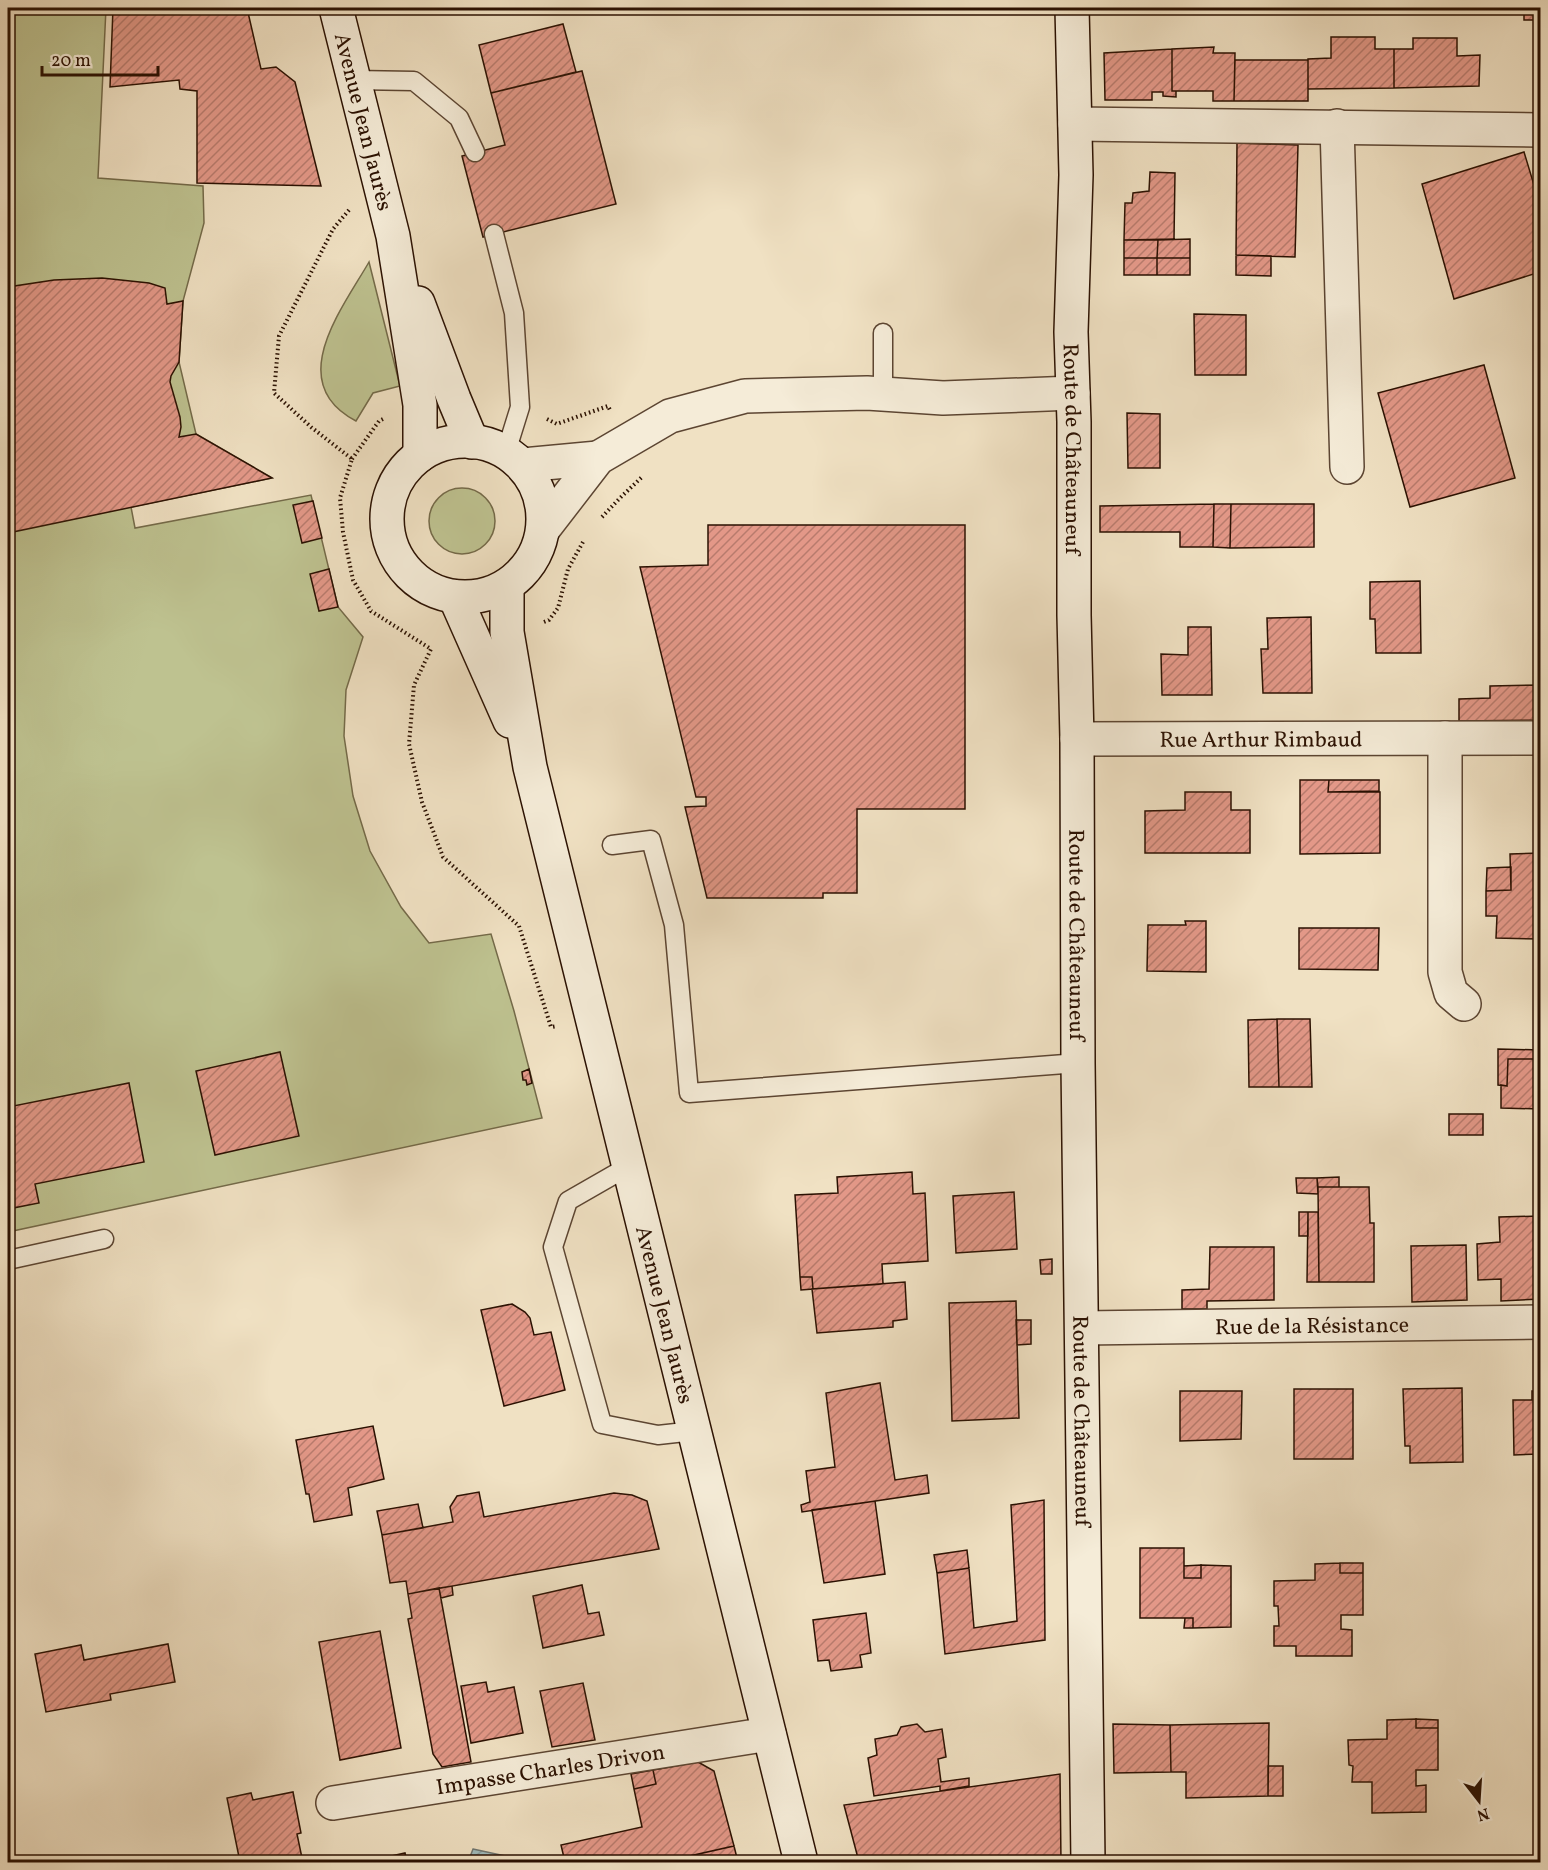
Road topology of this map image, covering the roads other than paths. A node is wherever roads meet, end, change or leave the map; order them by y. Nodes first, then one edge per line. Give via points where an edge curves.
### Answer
1 (336, 8) edge
2 (1072, 8) edge
3 (354, 80) junction
4 (1075, 124) junction
5 (1337, 126) junction
6 (1540, 129) edge
7 (475, 152) dead end
8 (494, 234) dead end
9 (393, 236) junction
10 (883, 333) dead end
11 (1073, 393) junction
12 (883, 394) junction
13 (472, 442) junction
14 (420, 455) junction
15 (598, 458) junction
16 (514, 459) junction
17 (1347, 467) dead end
18 (544, 528) junction
19 (507, 586) junction
20 (454, 597) junction
21 (1445, 738) junction
22 (1540, 738) edge
23 (1077, 739) junction
24 (530, 767) junction
25 (612, 845) dead end
26 (1464, 1004) dead end
27 (1078, 1063) junction
28 (629, 1166) junction
29 (104, 1239) dead end
30 (8, 1260) edge
31 (1540, 1322) edge
32 (1082, 1328) junction
33 (694, 1431) junction
34 (769, 1734) junction
35 (333, 1803) dead end
36 (801, 1863) edge
37 (1088, 1863) edge

1 - 3 main road, Avenue Jean Jaurès
2 - 4 main road, Route de Châteauneuf
3 - 7 lane via 414,81 459,118
3 - 9 main road, Avenue Jean Jaurès
4 - 5 main road
4 - 11 main road, Route de Châteauneuf
5 - 6 main road
5 - 17 main road
8 - 16 lane via 514,312 520,406
9 - 13 main road, Avenue Jean Jaurès
9 - 14 main road, Avenue Jean Jaurès via 420,405
10 - 12 lane
11 - 12 main road via 943,398
11 - 23 main road, Route de Châteauneuf
12 - 15 main road via 745,396 670,416
13 - 14 main road via 442,444
13 - 16 main road via 486,443
14 - 20 main road via 403,472 391,493 387,517 390,541 400,563 417,581
15 - 16 main road
15 - 18 main road
16 - 18 main road via 535,483 543,505
18 - 19 main road via 538,551
19 - 20 main road via 486,595
19 - 24 main road, Avenue Jean Jaurès via 507,632
20 - 24 main road, Avenue Jean Jaurès
21 - 22 main road, Rue Arthur Rimbaud
21 - 23 main road, Rue Arthur Rimbaud
21 - 26 main road via 1445,972 1451,993
23 - 27 main road, Route de Châteauneuf
24 - 28 main road, Avenue Jean Jaurès
25 - 27 lane via 651,840 674,925 689,1094
27 - 32 main road, Route de Châteauneuf
28 - 33 main road, Avenue Jean Jaurès
28 - 33 lane via 568,1202 553,1247 602,1424 658,1435
29 - 30 lane
31 - 32 main road, Rue de la Résistance
32 - 37 main road, Route de Châteauneuf
33 - 34 main road, Avenue Jean Jaurès
34 - 35 main road, Impasse Charles Drivon
34 - 36 main road, Avenue Jean Jaurès

